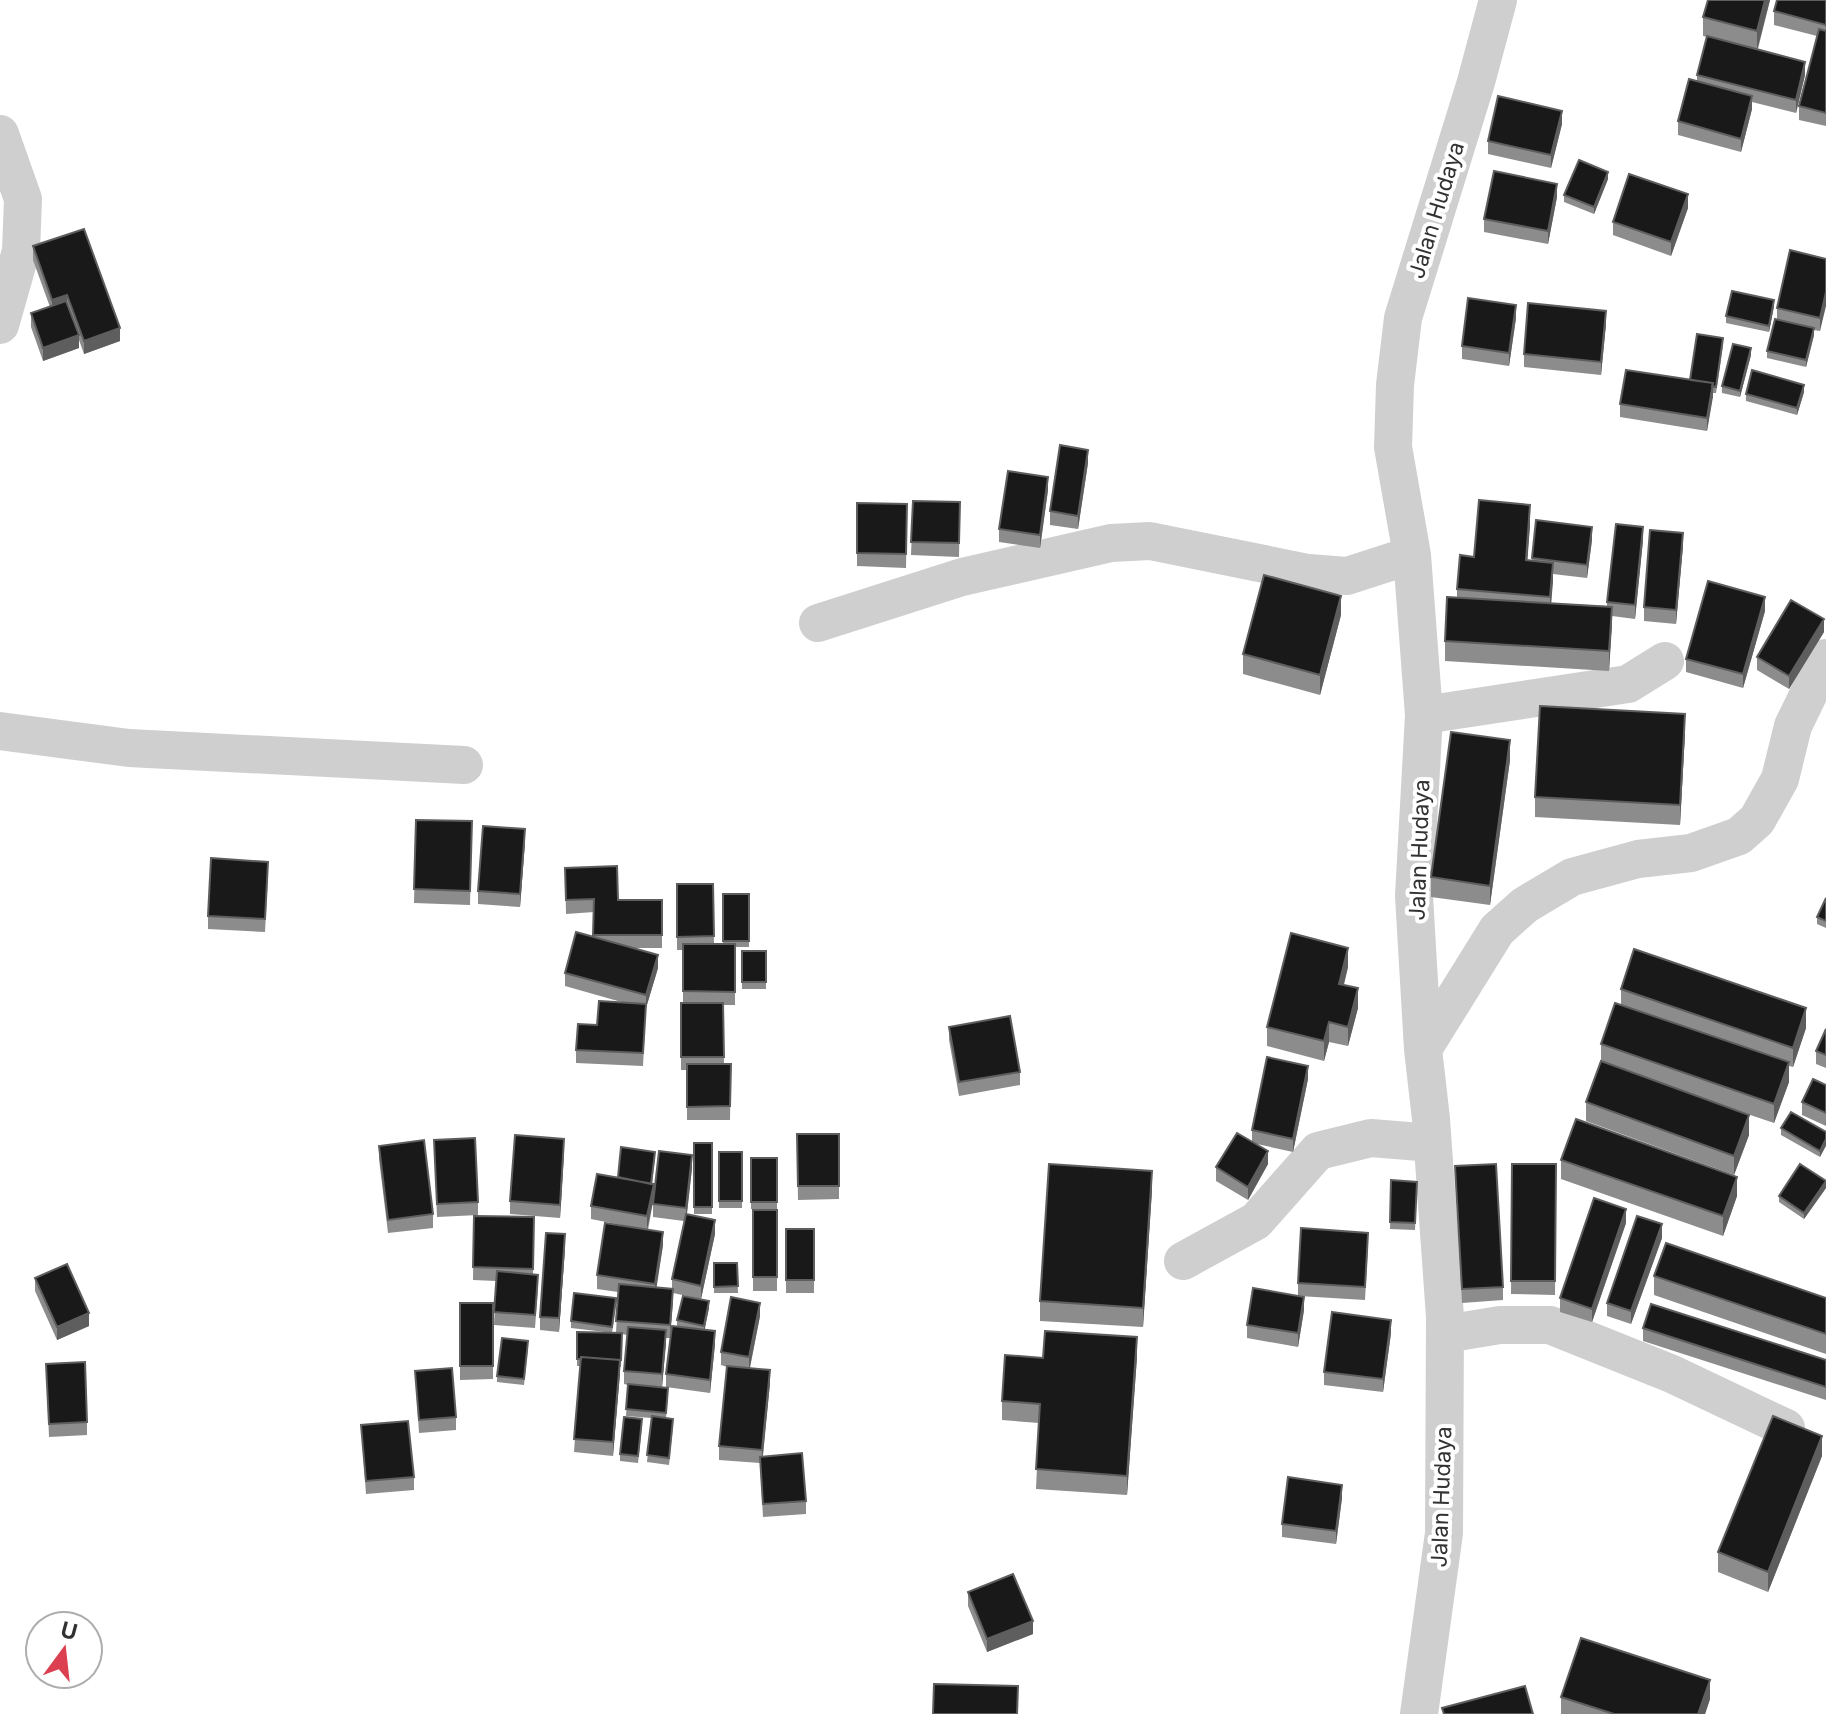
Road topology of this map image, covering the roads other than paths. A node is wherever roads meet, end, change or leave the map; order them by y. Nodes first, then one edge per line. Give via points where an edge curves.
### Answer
1 (1498, 0) edge
2 (0, 134) edge
3 (0, 325) edge
4 (1412, 555) junction
5 (818, 623) dead end
6 (1826, 658) edge
7 (1665, 661) dead end
8 (1424, 715) junction
9 (0, 731) edge
10 (464, 765) dead end
11 (1423, 1049) junction
12 (1432, 1143) junction
13 (1183, 1261) dead end
14 (1445, 1334) junction
15 (1786, 1428) edge
16 (1419, 1714) edge

1 - 4 street, Jalan Hudaya via 1403,318 1393,447
2 - 3 street via 23,199 21,251
4 - 5 street via 1347,576 1150,541 1111,543 962,577
4 - 8 street, Jalan Hudaya
6 - 11 street via 1793,726 1780,779 1757,820 1739,836 1691,853 1638,859 1572,877 1525,905 1497,930
7 - 8 street via 1628,684
8 - 11 street, Jalan Hudaya via 1414,896
9 - 10 street via 129,748
11 - 12 street, Jalan Hudaya
12 - 13 street via 1371,1138 1318,1151 1256,1221
12 - 14 street, Jalan Hudaya
14 - 15 street via 1500,1325 1550,1325
14 - 16 street, Jalan Hudaya via 1444,1533

